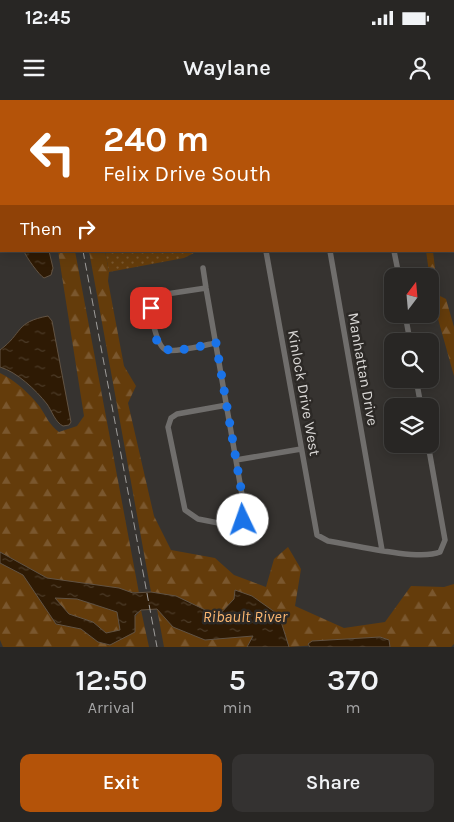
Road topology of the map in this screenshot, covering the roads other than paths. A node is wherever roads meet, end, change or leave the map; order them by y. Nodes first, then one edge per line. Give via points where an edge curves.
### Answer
1 (266, 252) edge
2 (330, 252) edge
3 (394, 252) edge
4 (203, 268) dead end
5 (397, 268) edge
6 (206, 288) junction
7 (216, 343) junction
8 (227, 405) junction
9 (301, 449) junction
10 (430, 453) edge
11 (236, 460) junction
12 (382, 550) junction

1 - 9 street, Kinlock Drive West
2 - 12 street, Manhattan Drive
3 - 5 street
4 - 6 street
6 - 7 street
6 - 7 street via 160,296 151,308 158,343 164,349 171,351
7 - 8 street
8 - 11 street
8 - 11 street via 177,414 171,418 168,427 183,506 188,514 230,526 240,523 245,512
9 - 11 street
9 - 12 street, Kinlock Drive West via 315,531 320,538
10 - 12 street via 445,540 442,549 427,555

